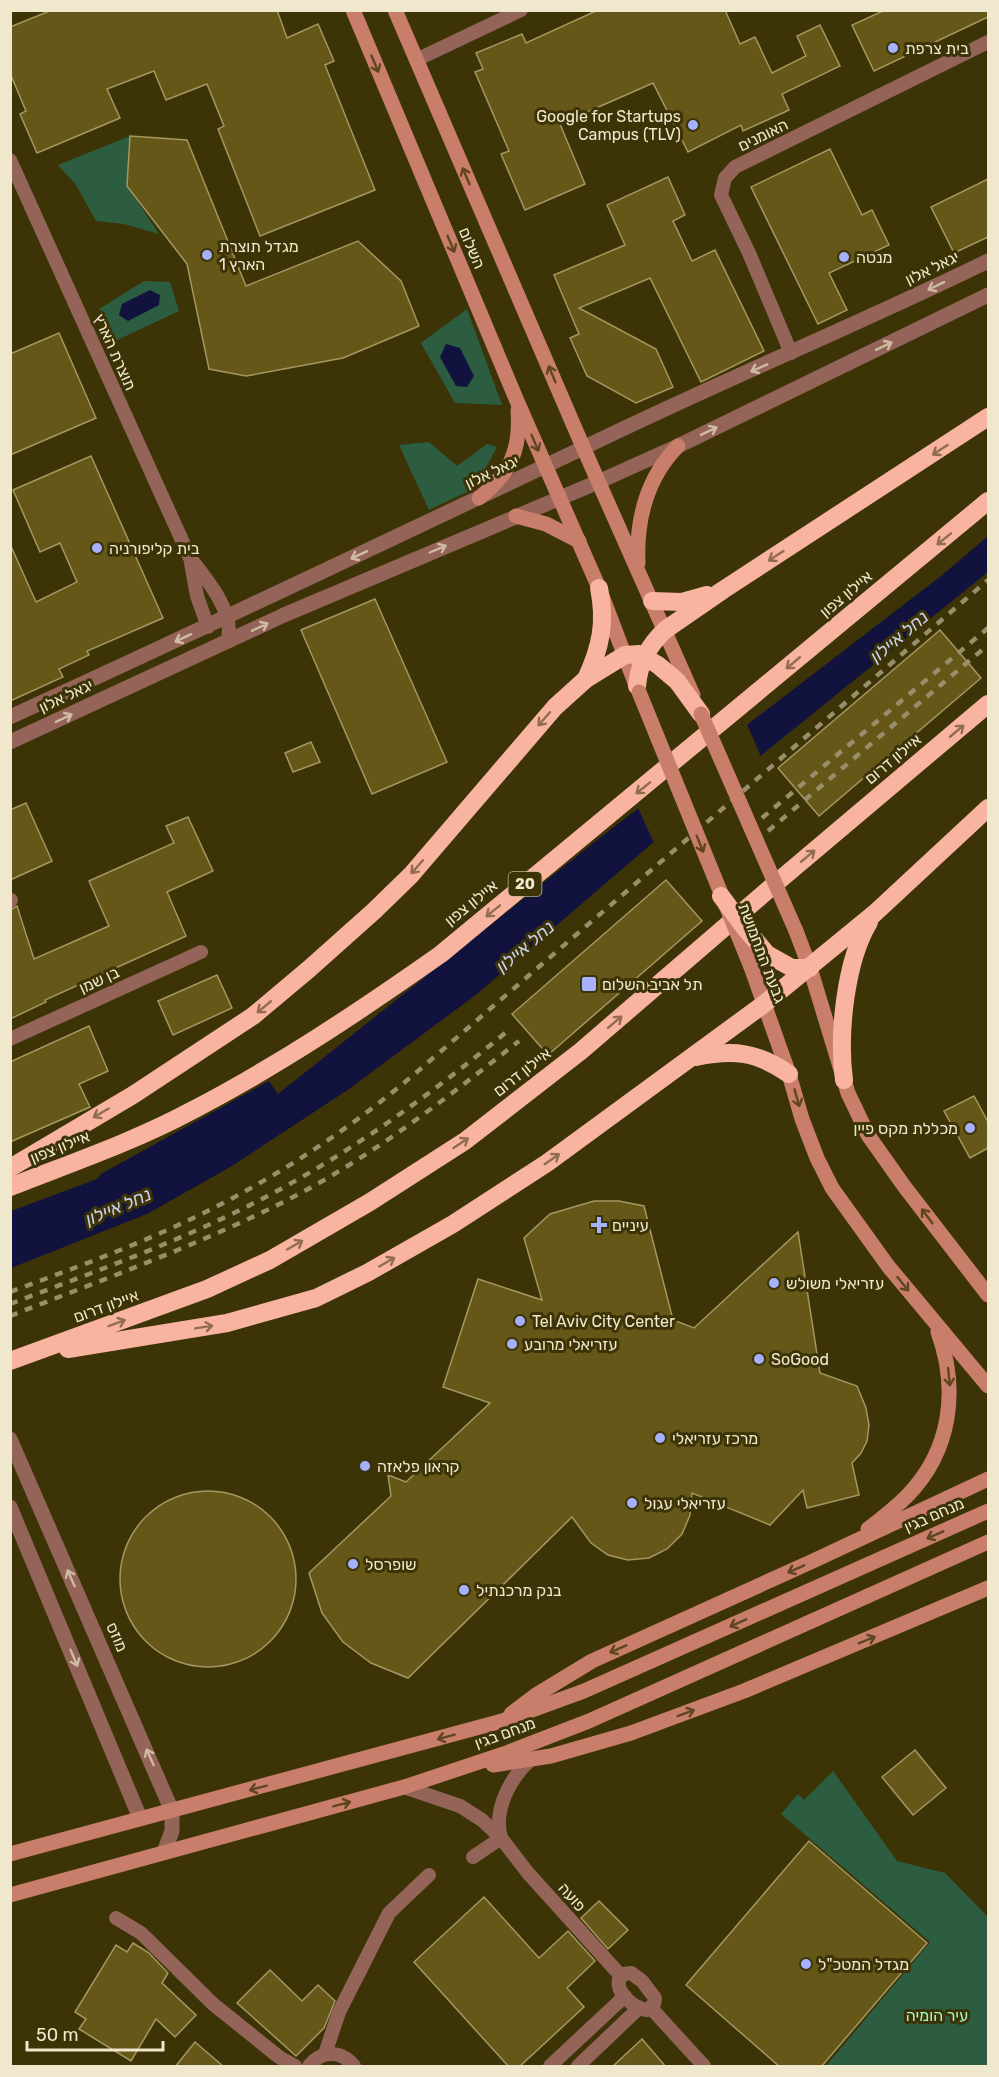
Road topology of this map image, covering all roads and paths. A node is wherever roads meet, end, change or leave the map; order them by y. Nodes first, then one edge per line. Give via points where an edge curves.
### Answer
1 (353, 10) edge
2 (395, 10) edge
3 (521, 10) edge
4 (988, 42) edge
5 (416, 60) junction
6 (10, 160) edge
7 (988, 261) edge
8 (988, 295) edge
9 (791, 353) junction
10 (517, 401) junction
11 (988, 417) edge
12 (678, 446) junction
13 (583, 447) junction
14 (545, 467) junction
15 (598, 482) junction
16 (479, 498) junction
17 (560, 498) junction
18 (988, 501) edge
19 (516, 516) junction
20 (579, 541) junction
21 (190, 558) junction
22 (638, 569) junction
23 (599, 588) junction
24 (723, 590) junction
25 (652, 600) junction
26 (227, 618) junction
27 (208, 627) junction
28 (665, 630) junction
29 (227, 642) junction
30 (625, 655) junction
31 (644, 656) junction
32 (672, 666) junction
33 (586, 679) junction
34 (638, 689) junction
35 (988, 704) edge
36 (701, 714) joint
37 (10, 717) edge
38 (10, 742) edge
39 (988, 808) edge
40 (721, 896) junction
41 (875, 913) junction
42 (201, 952) dead end
43 (810, 968) junction
44 (764, 1004) junction
45 (10, 1039) edge
46 (686, 1060) junction
47 (789, 1074) junction
48 (844, 1080) junction
49 (10, 1168) edge
50 (10, 1187) edge
51 (988, 1295) edge
52 (933, 1321) junction
53 (16, 1359) edge
54 (988, 1386) edge
55 (12, 1445) edge
56 (988, 1479) edge
57 (10, 1507) edge
58 (988, 1511) edge
59 (988, 1542) edge
60 (849, 1545) junction
61 (988, 1588) edge
62 (502, 1721) junction
63 (531, 1759) junction
64 (455, 1770) junction
65 (404, 1787) junction
66 (172, 1811) junction
67 (140, 1818) junction
68 (501, 1838) junction
69 (164, 1852) junction
70 (10, 1854) edge
71 (473, 1857) dead end
72 (429, 1875) dead end
73 (10, 1894) edge
74 (116, 1918) dead end
75 (621, 1976) junction
76 (625, 1996) junction
77 (645, 2008) junction
78 (326, 2054) junction
79 (354, 2066) edge
80 (295, 2067) edge
81 (309, 2067) edge
82 (550, 2067) edge
83 (578, 2067) edge
84 (704, 2067) edge

1 -> 10 main road, השלום
2 - 5 main road, השלום
3 - 5 street
4 - 9 street, האומנים via 735,167 725,178 722,195
13 -> 5 main road, השלום
6 - 21 street, תוצרת הארץ
7 -> 9 street, יגאל אלון
12 -> 8 street, יגאל אלון
9 -> 13 street, יגאל אלון
10 -> 14 main road, השלום
10 - 16 main road via 519,421 514,457 506,473
11 -> 24 highway
12 - 15 street, יגאל אלון
12 - 22 main road via 661,469 644,505 638,529
13 - 14 street, יגאל אלון
13 - 15 main road, השלום
14 - 16 street, יגאל אלון
14 - 17 main road, השלום
15 - 17 street, יגאל אלון
15 - 22 main road
16 -> 26 street, יגאל אלון
17 - 19 street, יגאל אלון
17 - 20 main road, גבעת התחמושת
18 -> 50 highway, איילון צפון / 20 via 441,954 374,1001 263,1072 190,1112
19 - 20 main road via 546,524
29 -> 19 street, יגאל אלון
20 - 23 main road, גבעת התחמושת
21 - 26 street, תוצרת הארץ
21 - 27 street, תוצרת הארץ
22 - 25 main road
23 - 30 main road, גבעת התחמושת
23 - 33 highway via 603,626
24 - 25 highway via 682,602
24 - 28 highway
25 - 28 main road
26 - 27 street, יגאל אלון
26 - 29 street, תוצרת הארץ
27 -> 37 street, יגאל אלון
28 - 31 highway
28 - 32 main road
38 -> 29 street, יגאל אלון
30 - 31 highway
30 - 33 highway
30 - 34 main road, גבעת התחמושת
31 - 32 highway
31 - 34 highway
32 - 36 highway via 677,681
33 -> 49 highway via 555,708 411,875 309,969 235,1028
34 -> 40 main road, גבעת התחמושת, bridge
53 -> 35 highway, איילון דרום via 207,1288 270,1260 465,1141 580,1051
36 - 43 main road, bridge
39 - 41 highway
40 - 43 highway, bridge via 767,954 792,968
40 - 44 main road, גבעת התחמושת, bridge
41 - 43 highway
41 - 48 highway via 859,944 850,980 843,1026
42 - 45 street, בן שמן
43 - 44 highway
43 - 48 main road
44 - 46 highway
44 - 47 main road, גבעת התחמושת
46 - 47 highway via 715,1053 744,1053
53 -> 46 highway via 227,1323 316,1298 453,1224 547,1163
47 -> 52 main road, גבעת התחמושת via 802,1119 832,1188
51 -> 48 main road via 868,1135
52 - 54 main road, גבעת התחמושת
52 -> 60 main road via 948,1367 947,1424 918,1483
66 -> 55 street, מוזס
56 - 60 main road
57 -> 67 street
58 -> 62 main road, מנחם בגין via 584,1691
59 - 64 main road, מנחם בגין via 589,1721
60 -> 62 main road via 592,1661
63 -> 61 main road via 631,1733 734,1695
62 -> 66 main road, מנחם בגין
63 - 64 main road
63 - 68 street via 504,1798 498,1822
64 - 65 main road, מנחם בגין
65 - 68 street, פועה via 460,1806
69 -> 65 main road, מנחם בגין
66 - 67 main road, מנחם בגין
66 - 69 street via 172,1831
67 - 70 main road, מנחם בגין
68 - 71 street
68 - 75 street, פועה
69 - 73 main road, מנחם בגין
72 - 78 street via 389,1913 339,2012
74 - 80 street via 141,1933 213,2004
75 - 76 street via 617,1983
75 - 77 street via 637,1976 652,1992 656,1998
76 - 77 street
76 - 82 street
77 - 83 street
77 - 84 street
78 - 79 street via 342,2055
78 - 81 street

